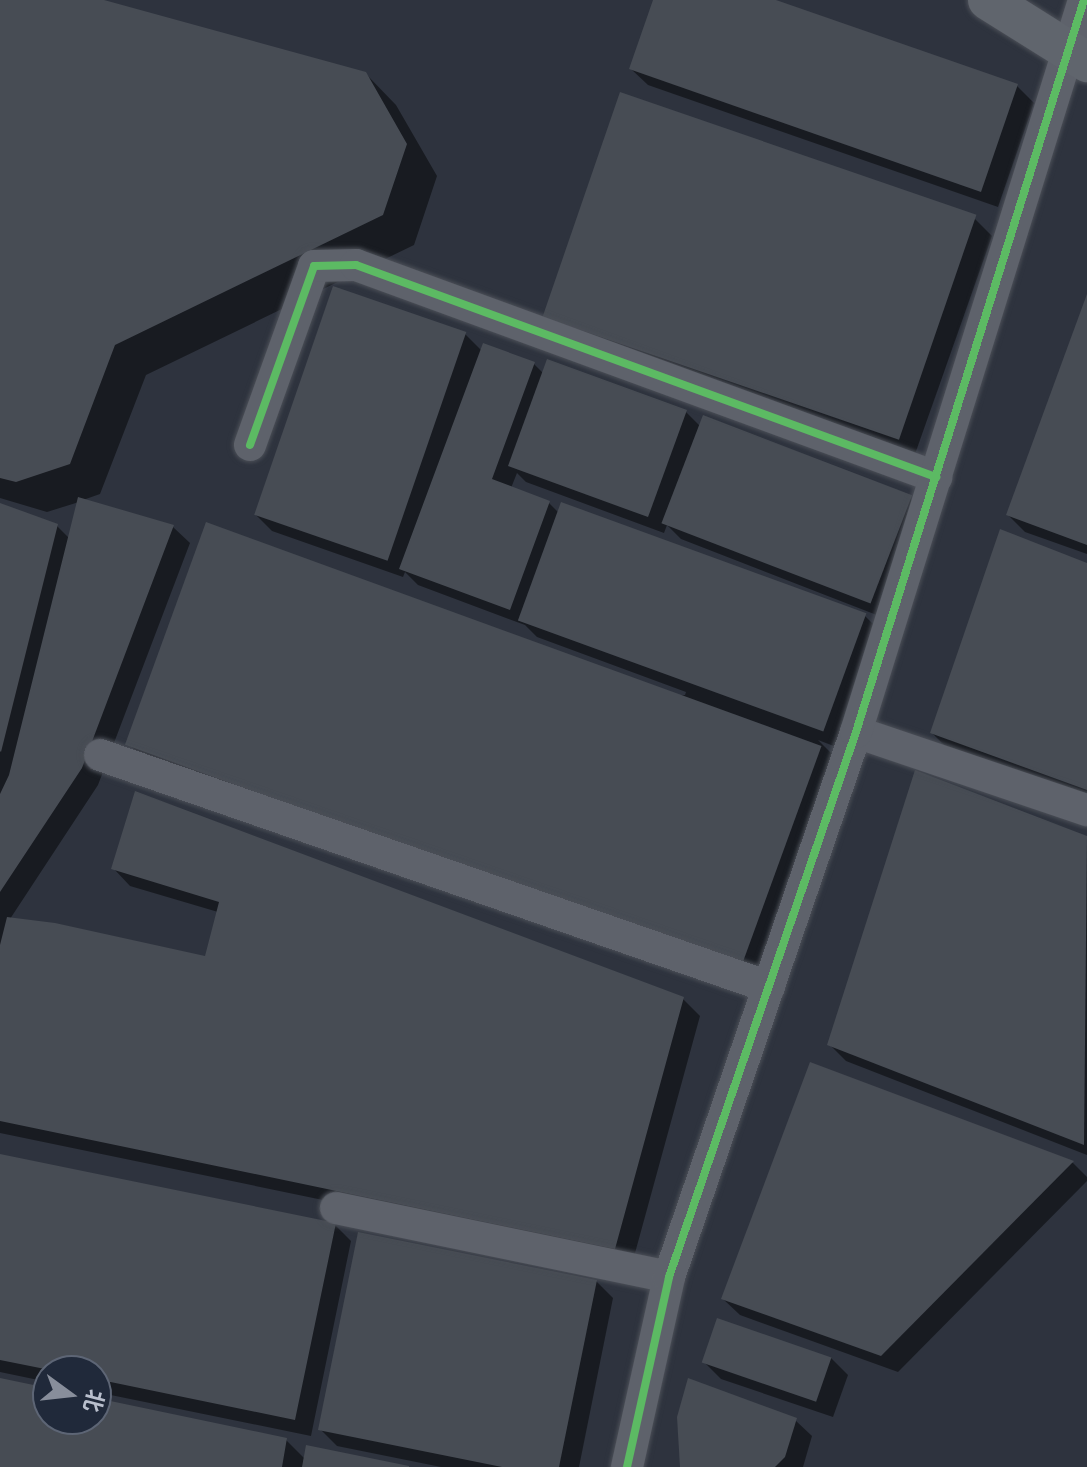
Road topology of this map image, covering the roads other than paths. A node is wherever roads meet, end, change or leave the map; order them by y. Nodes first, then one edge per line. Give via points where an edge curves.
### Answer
1 (988, 0) edge
2 (1084, 0) edge
3 (1078, 56) edge
4 (250, 445) dead end
5 (936, 477) junction
6 (856, 732) junction
7 (100, 755) dead end
8 (1087, 810) edge
9 (769, 987) junction
10 (336, 1208) dead end
11 (669, 1277) junction
12 (627, 1467) edge

1 - 3 main road
2 - 3 street
3 - 5 street
4 - 5 street via 314,266 356,265
5 - 6 street
6 - 8 street
6 - 9 street
7 - 9 street
9 - 11 street
10 - 11 street
11 - 12 street

